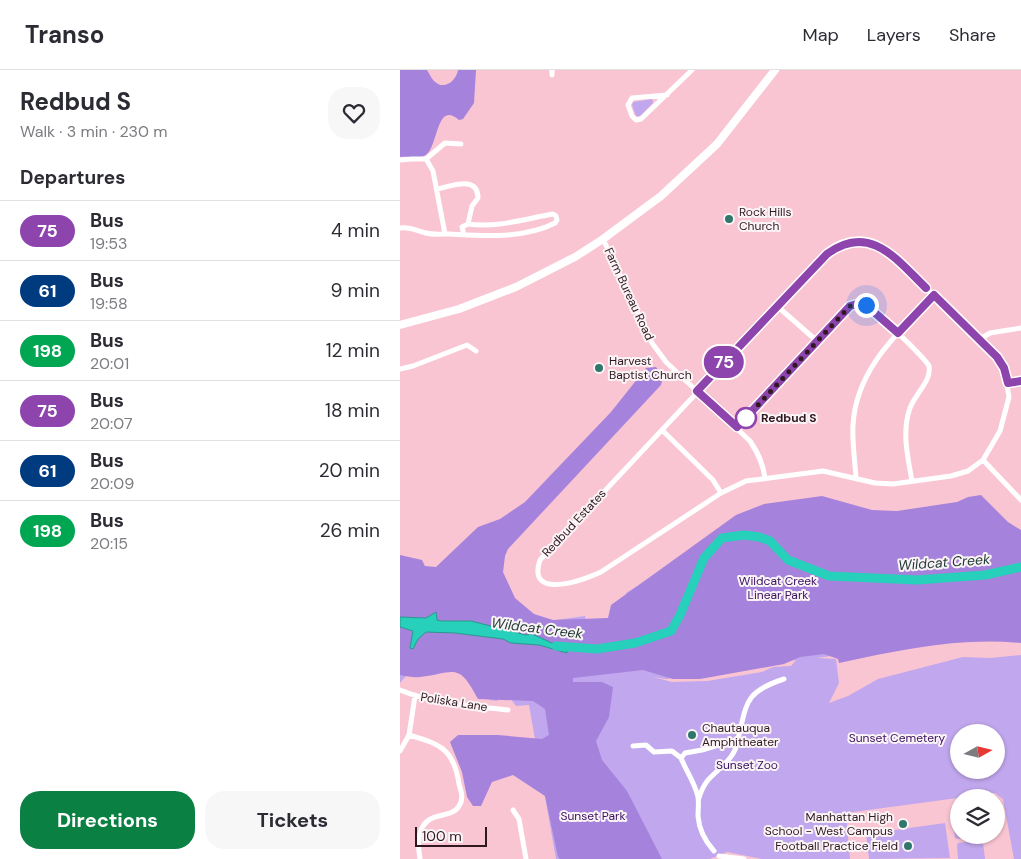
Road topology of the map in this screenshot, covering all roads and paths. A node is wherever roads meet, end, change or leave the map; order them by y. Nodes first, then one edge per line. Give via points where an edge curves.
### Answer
1 (692, 70) edge
2 (775, 70) edge
3 (667, 95) junction
4 (461, 144) dead end
5 (426, 159) junction
6 (400, 160) edge
7 (437, 189) junction
8 (468, 224) junction
9 (400, 228) edge
10 (445, 234) junction
11 (464, 235) junction
12 (604, 239) junction
13 (934, 295) junction
14 (777, 306) junction
15 (400, 325) edge
16 (1021, 328) edge
17 (898, 333) junction
18 (980, 339) junction
19 (817, 341) junction
20 (476, 351) dead end
21 (400, 369) edge
22 (1021, 381) edge
23 (1008, 383) junction
24 (697, 391) junction
25 (737, 427) junction
26 (662, 430) junction
27 (983, 460) junction
28 (766, 478) junction
29 (856, 478) junction
30 (912, 481) junction
31 (721, 492) junction
32 (1021, 500) edge
33 (784, 679) dead end
34 (400, 690) edge
35 (415, 696) junction
36 (508, 710) dead end
37 (409, 735) junction
38 (738, 739) junction
39 (633, 746) dead end
40 (400, 751) edge
41 (681, 758) junction
42 (699, 798) junction
43 (513, 810) dead end
44 (714, 850) dead end
45 (719, 856) dead end
46 (420, 859) edge
47 (526, 859) edge
48 (744, 859) edge

1 - 3 street
2 - 12 main road via 717,144 661,196
3 - 3 street via 632,98 628,105 632,116 636,120 641,119
4 - 5 street via 445,144
5 - 6 street
5 - 7 street via 434,171
7 - 8 street via 474,185 478,198 472,206
7 - 10 street
8 - 11 street via 462,227
8 - 11 street via 515,222 553,214 557,220 548,227 522,233
9 - 10 street
10 - 11 street
12 - 15 main road via 516,287 459,309
12 - 24 street, Farm Bureau Road via 652,343 666,362
13 - 14 street, Redbud Estates via 887,251 877,244 857,241 827,254
13 - 17 street
13 - 18 street, Redbud Estates
14 - 19 street
14 - 24 street, Redbud Estates
16 - 18 street via 990,333
17 - 19 street via 866,305 857,304 850,306
17 - 29 street via 864,378 856,402 852,436
17 - 30 street via 927,362 930,371 909,411 906,430
18 - 23 street, Redbud Estates via 1001,362
19 - 25 street
20 - 21 street via 467,344
22 - 23 street
23 - 27 street, Redbud Estates via 1009,397 1000,431
24 - 25 street
24 - 26 street, Redbud Estates
25 - 28 street via 760,456
26 - 31 street
26 - 31 street, Redbud Estates via 540,560 537,568 539,577 552,585 585,580
27 - 30 street, Redbud Estates via 968,471
27 - 32 street
28 - 29 street, Redbud Estates via 823,471
28 - 31 street, Redbud Estates via 746,481
29 - 30 street, Redbud Estates via 892,484
33 - 38 street via 748,700
34 - 35 street, Poliska Lane
35 - 36 street, Poliska Lane
35 - 37 street
37 - 40 street
37 - 46 street via 441,746 449,754 457,769 462,799 453,812 437,816 423,825 419,833
38 - 41 street via 685,753
38 - 42 street via 737,748 708,780
39 - 41 street via 646,746 654,752 672,751
41 - 42 street
42 - 44 street via 701,829 706,842
43 - 47 street via 519,819
45 - 48 street

